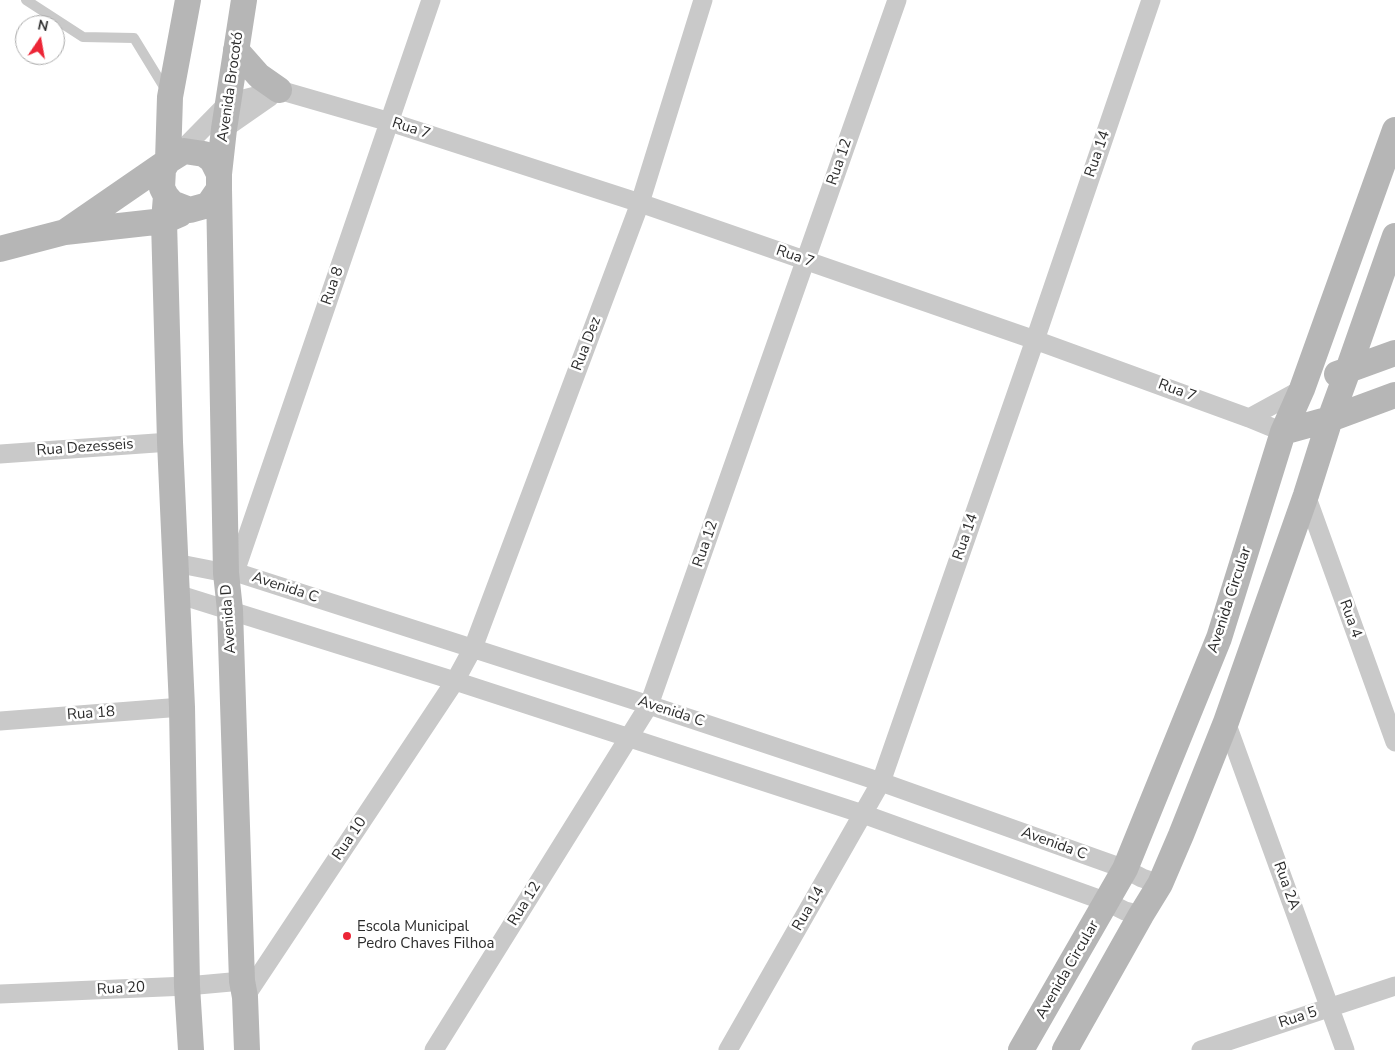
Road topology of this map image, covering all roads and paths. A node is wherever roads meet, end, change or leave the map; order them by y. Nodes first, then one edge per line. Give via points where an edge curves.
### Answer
1 (26, 0) edge
2 (188, 0) edge
3 (244, 0) edge
4 (431, 0) edge
5 (703, 0) edge
6 (897, 0) edge
7 (1151, 0) edge
8 (236, 50) junction
9 (279, 90) junction
10 (170, 98) junction
11 (228, 103) junction
12 (390, 122) junction
13 (224, 129) junction
14 (1395, 130) edge
15 (172, 159) junction
16 (219, 181) junction
17 (640, 203) junction
18 (165, 209) junction
19 (65, 232) junction
20 (1395, 236) edge
21 (0, 249) edge
22 (805, 261) junction
23 (1034, 340) junction
24 (1395, 353) edge
25 (1348, 370) junction
26 (1302, 389) junction
27 (1395, 395) edge
28 (1250, 418) junction
29 (1330, 418) junction
30 (1283, 432) junction
31 (170, 442) junction
32 (0, 454) edge
33 (1306, 495) junction
34 (175, 562) junction
35 (230, 573) junction
36 (177, 594) junction
37 (230, 610) junction
38 (473, 648) junction
39 (454, 681) junction
40 (649, 705) junction
41 (182, 707) junction
42 (0, 721) edge
43 (1226, 722) junction
44 (630, 738) junction
45 (1395, 742) edge
46 (881, 782) junction
47 (863, 814) junction
48 (1125, 869) junction
49 (1160, 884) junction
50 (1107, 902) junction
51 (1141, 914) junction
52 (187, 986) junction
53 (1395, 986) edge
54 (243, 989) junction
55 (0, 994) edge
56 (1330, 1007) junction
57 (191, 1050) edge
58 (247, 1050) edge
59 (434, 1050) edge
60 (728, 1050) edge
61 (1022, 1050) edge
62 (1065, 1050) edge
63 (1202, 1050) edge
64 (1345, 1050) edge

1 - 10 lane via 83,37 134,38
2 - 10 street
3 - 8 street, Avenida Brocotó
4 - 12 street, Rua 8
5 - 17 street, Rua Dez
6 - 22 street, Rua 12
7 - 23 street, Rua 14
8 - 9 street via 259,76
8 - 11 street, Avenida Brocotó
9 - 11 street
9 - 12 street, Rua 7
9 - 13 street
10 - 15 street
11 - 13 street, Avenida Brocotó
11 - 15 street
12 - 17 street, Rua 7
12 - 35 street, Rua 8
13 - 16 street, Avenida Brocotó
14 - 26 street, Avenida Circular
15 - 16 street via 184,151 204,154 212,160
15 - 18 street via 163,169
15 - 19 street
16 - 18 street via 208,205 190,210 172,203
16 - 35 street, Avenida D
17 - 22 street, Rua 7
17 - 38 street, Rua Dez
18 - 19 street
18 - 31 street
19 - 21 street
20 - 25 street
22 - 23 street, Rua 7
22 - 40 street, Rua 12
23 - 28 street, Rua 7
23 - 46 street, Rua 14
24 - 25 street
25 - 26 street
25 - 29 street
26 - 28 street
26 - 30 street, Avenida Circular
27 - 29 street
28 - 30 street, Rua 7
29 - 30 street
29 - 33 street
30 - 48 street, Avenida Circular via 1219,638
31 - 32 street, Rua Dezesseis
31 - 34 street
33 - 43 street
33 - 45 street, Rua 4
34 - 35 street, Avenida C
34 - 36 street
35 - 37 street, Avenida D
35 - 38 street, Avenida C
36 - 37 street
36 - 41 street
37 - 39 street
37 - 54 street, Avenida D
38 - 39 street, Rua Dez
38 - 40 street, Avenida C
39 - 44 street
39 - 54 street, Rua 10
40 - 44 street, Rua 12
40 - 46 street, Avenida C
41 - 42 street, Rua 18
41 - 52 street
43 - 49 street
43 - 56 street, Rua 2A
44 - 47 street
44 - 59 street, Rua 12
46 - 47 street, Rua 14
46 - 48 street, Avenida C
47 - 50 street
47 - 60 street, Rua 14
48 - 49 street, Avenida C
48 - 50 street, Avenida Circular
49 - 51 street
50 - 51 street
50 - 61 street, Avenida Circular
51 - 62 street
52 - 54 street, Rua 20
52 - 55 street, Rua 20
52 - 57 street
53 - 56 street, Rua 5
54 - 58 street, Avenida D
56 - 63 street, Rua 5
56 - 64 street, Rua 2A

